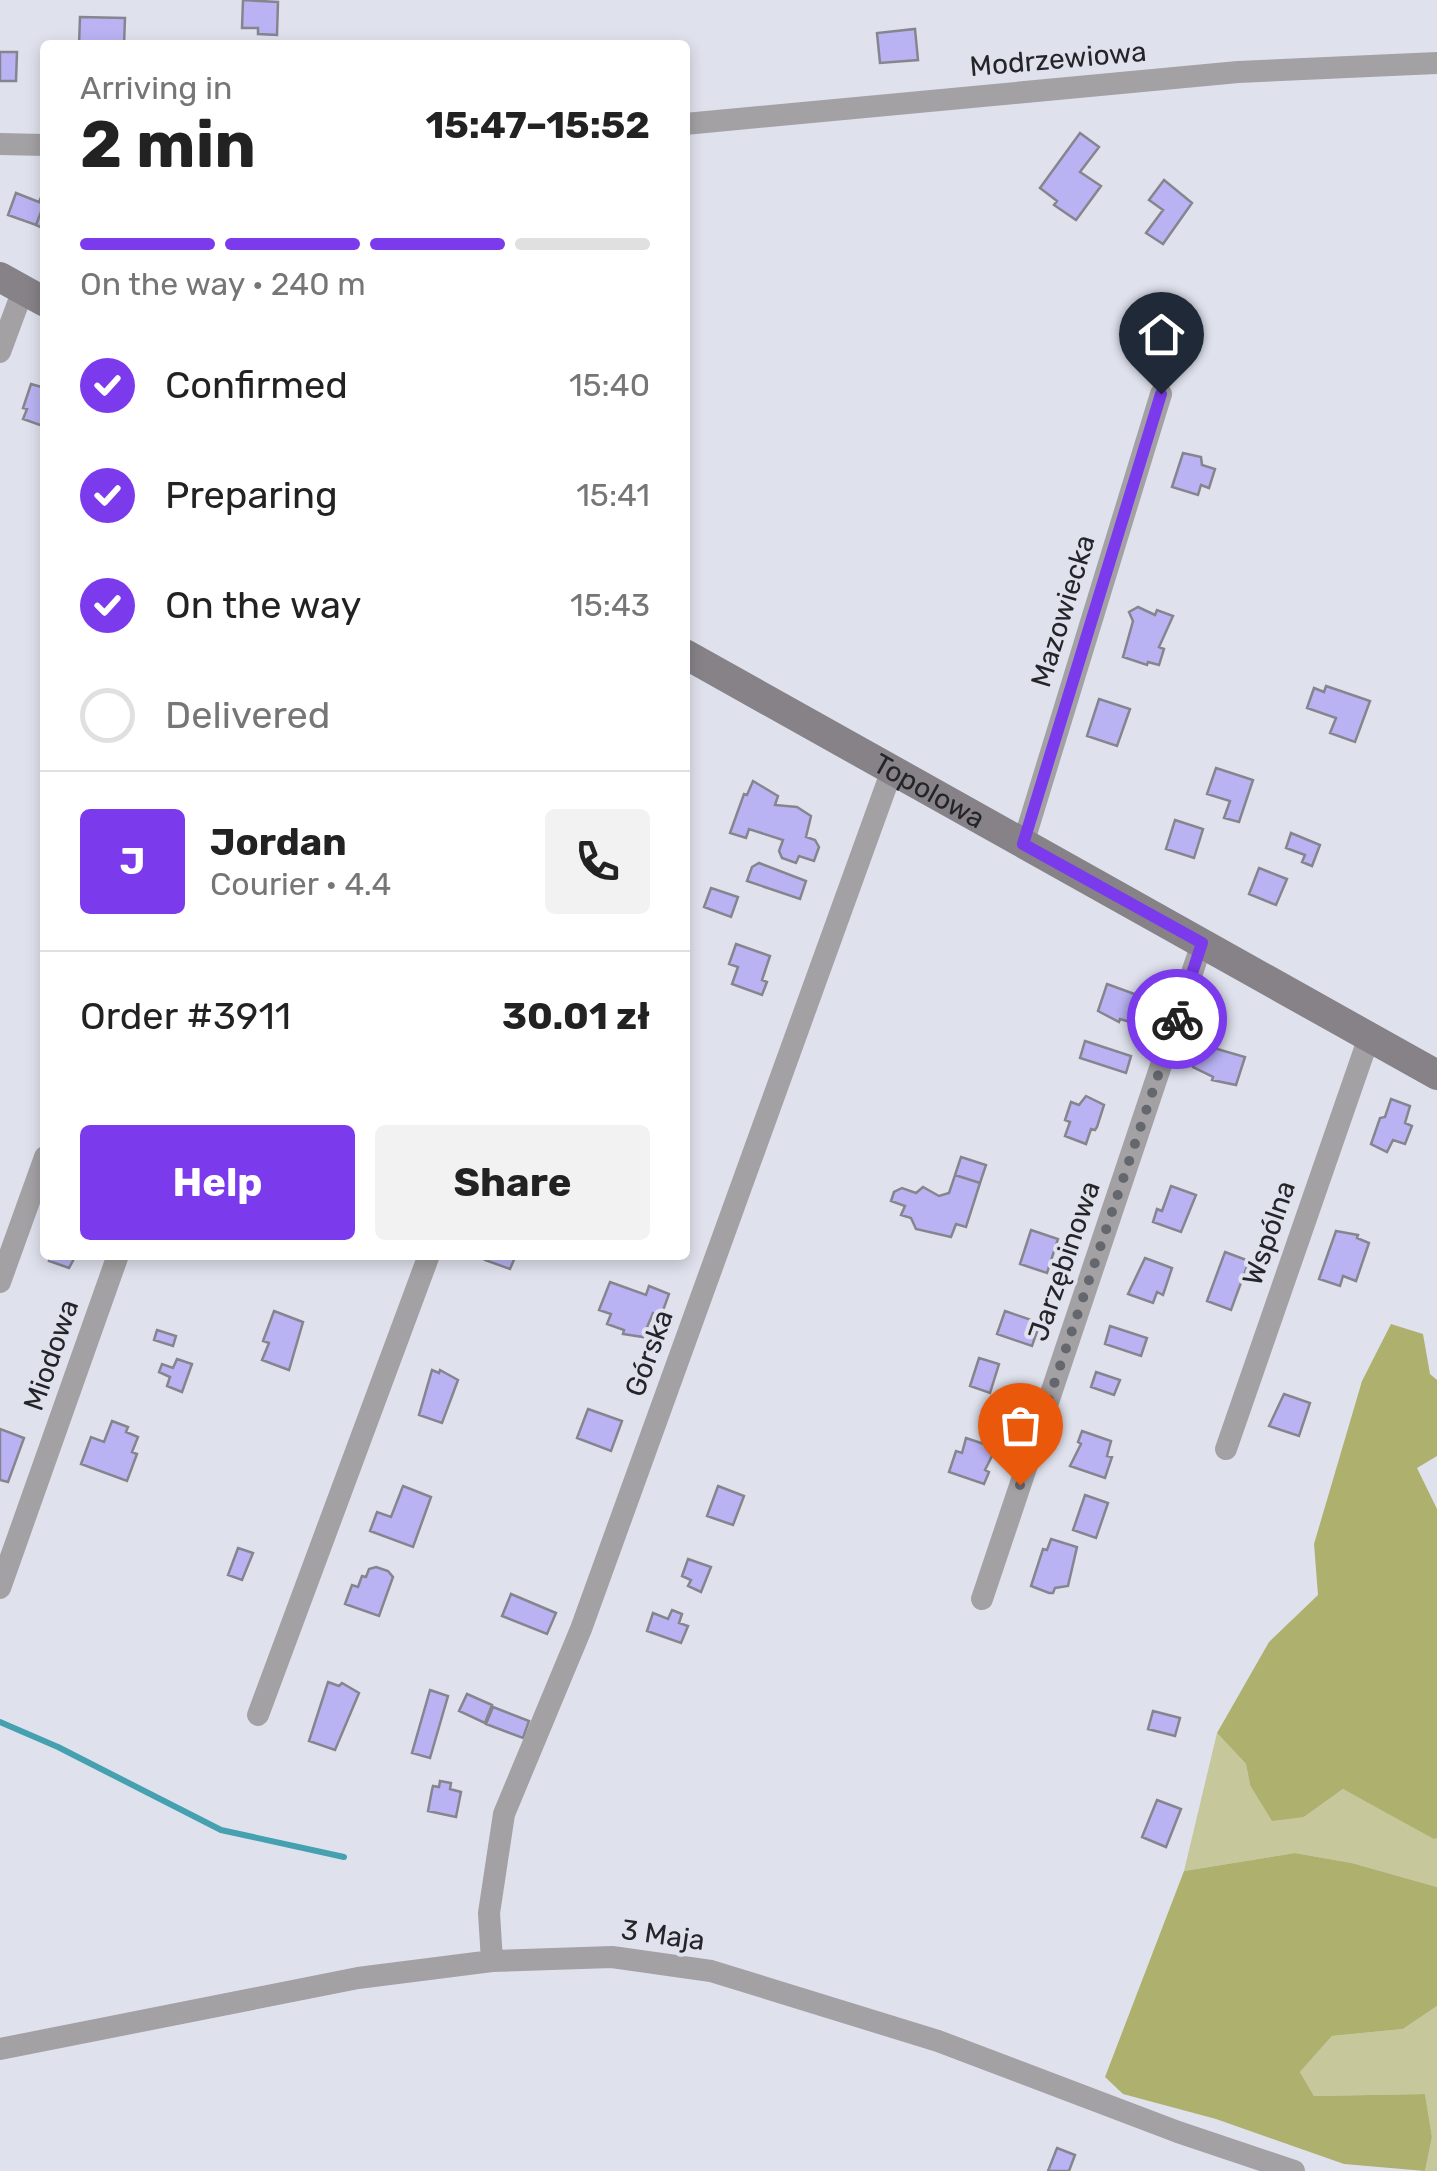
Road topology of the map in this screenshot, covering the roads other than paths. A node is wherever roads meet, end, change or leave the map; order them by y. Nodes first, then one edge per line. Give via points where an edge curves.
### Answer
1 (1437, 63) edge
2 (690, 124) edge
3 (0, 144) edge
4 (40, 146) edge
5 (22, 290) edge
6 (0, 352) edge
7 (1161, 394) dead end
8 (690, 657) edge
9 (892, 770) junction
10 (1023, 844) junction
11 (1202, 943) junction
12 (1369, 1037) junction
13 (1437, 1075) edge
14 (40, 1171) edge
15 (116, 1260) edge
16 (428, 1260) edge
17 (0, 1282) edge
18 (1226, 1449) dead end
19 (0, 1588) edge
20 (982, 1598) dead end
21 (258, 1715) dead end
22 (492, 1961) junction
23 (0, 2049) edge
24 (1294, 2171) edge

1 - 2 street, Modrzewiowa via 1238,72
3 - 4 street
5 - 6 street
7 - 10 street, Mazowiecka
8 - 9 street, Topolowa
9 - 10 street, Topolowa
9 - 22 street, Górska via 581,1628 504,1814 489,1912
10 - 11 street, Topolowa
11 - 12 street, Topolowa
11 - 20 street, Jarzębinowa
12 - 13 street, Topolowa
12 - 18 street, Wspólna
14 - 17 street
15 - 19 street, Miodowa
16 - 21 street
22 - 23 street, 3 Maja via 358,1978
22 - 24 street, 3 Maja via 612,1957 711,1971 938,2041

